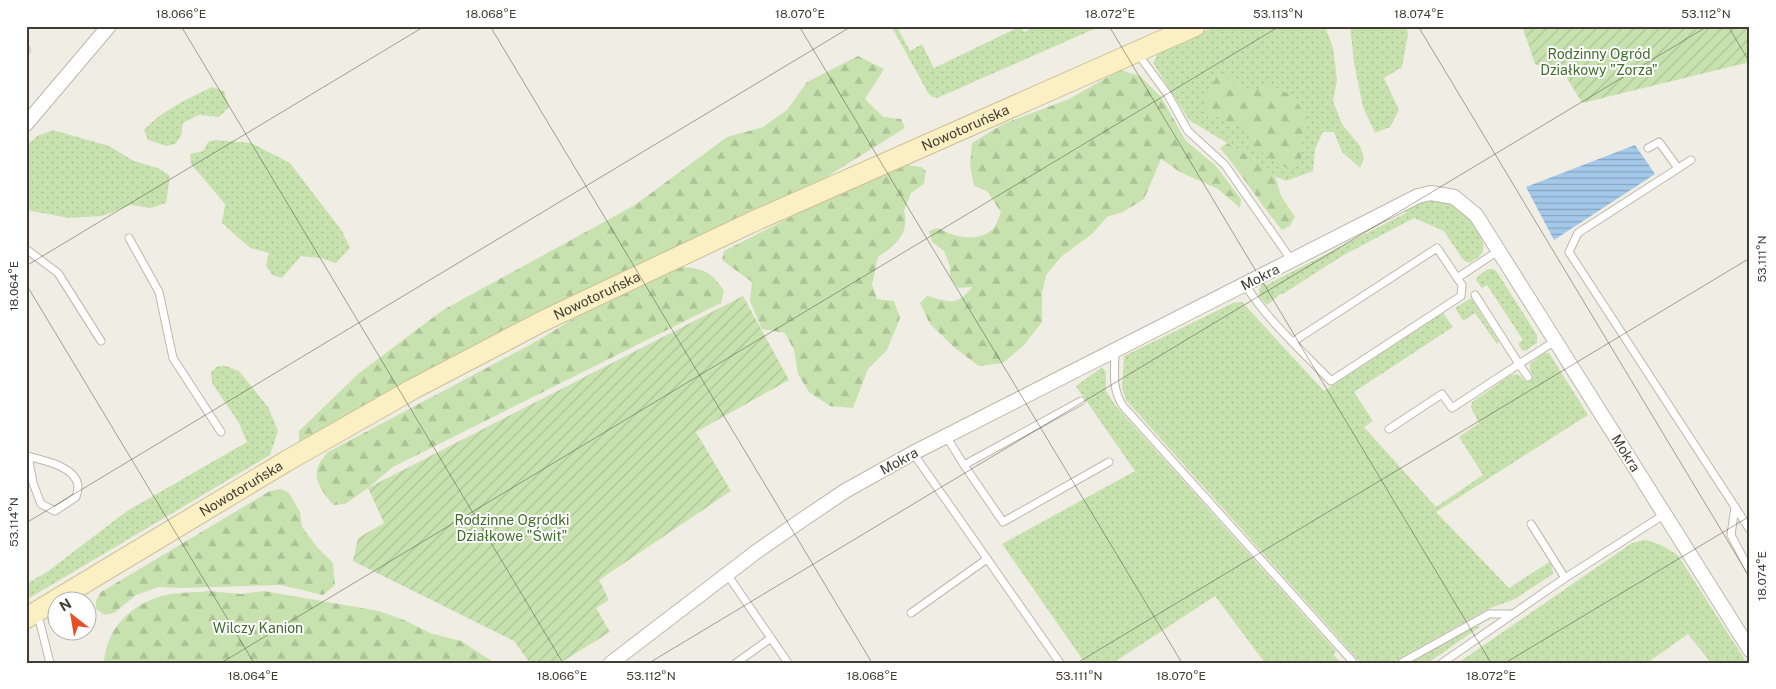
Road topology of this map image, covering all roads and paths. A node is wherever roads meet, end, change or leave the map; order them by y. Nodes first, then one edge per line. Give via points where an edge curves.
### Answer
1 (109, 26) edge
2 (1195, 26) edge
3 (1137, 52) junction
4 (26, 124) edge
5 (1648, 148) dead end
6 (1691, 160) dead end
7 (1678, 168) junction
8 (129, 238) dead end
9 (26, 250) edge
10 (1498, 251) junction
11 (1292, 261) junction
12 (1457, 278) junction
13 (1245, 284) junction
14 (1476, 296) dead end
15 (101, 341) dead end
16 (1294, 341) junction
17 (1555, 341) junction
18 (1115, 350) junction
19 (1519, 364) junction
20 (1528, 377) dead end
21 (1080, 401) dead end
22 (1389, 429) dead end
23 (221, 432) dead end
24 (946, 436) junction
25 (913, 453) junction
26 (27, 456) edge
27 (1109, 462) dead end
28 (964, 465) junction
29 (1735, 507) junction
30 (1665, 514) junction
31 (1532, 524) dead end
32 (1750, 530) edge
33 (987, 559) junction
34 (1750, 571) edge
35 (727, 574) junction
36 (1565, 578) junction
37 (911, 613) dead end
38 (1511, 614) junction
39 (30, 616) edge
40 (771, 638) junction
41 (1748, 645) edge
42 (50, 663) edge
43 (611, 663) edge
44 (736, 663) edge
45 (788, 663) edge
46 (1060, 663) edge
47 (1354, 663) edge
48 (1401, 663) edge
49 (1442, 663) edge

1 - 4 street
2 - 3 main road, Nowotoruńska
3 - 11 lane via 1168,95 1188,131 1225,166
3 - 39 main road, Nowotoruńska via 750,223 543,321 413,389 285,462
5 - 7 lane via 1659,142
6 - 7 lane
7 - 29 lane via 1578,233 1570,252
8 - 23 lane via 159,292 174,358
9 - 15 lane via 58,273
10 - 11 street, Mokra via 1476,215 1454,196 1431,193 1406,201
10 - 12 lane
10 - 17 street, Mokra
11 - 13 street, Mokra
12 - 16 lane via 1437,248
12 - 16 lane via 1462,285 1461,296 1331,381
13 - 16 lane via 1254,299
13 - 18 street, Mokra
14 - 19 lane
17 - 19 lane
17 - 30 street, Mokra
18 - 24 street, Mokra
18 - 47 lane via 1114,386 1123,406
19 - 20 lane
19 - 22 lane via 1452,408 1442,394
21 - 28 lane
24 - 25 street, Mokra
24 - 28 lane
25 - 33 lane
25 - 35 street, Mokra via 823,505
26 - 26 lane via 54,463 71,472 78,485 76,497 55,510 41,504
27 - 28 lane via 1002,522
29 - 32 lane
29 - 34 lane via 1731,535
30 - 36 lane
30 - 41 street, Mokra
31 - 36 lane
33 - 37 lane
33 - 46 lane
35 - 40 lane
35 - 43 street, Mokra
36 - 38 lane
38 - 48 lane via 1489,614
38 - 49 lane
39 - 42 lane via 40,623
40 - 44 lane
40 - 45 lane

